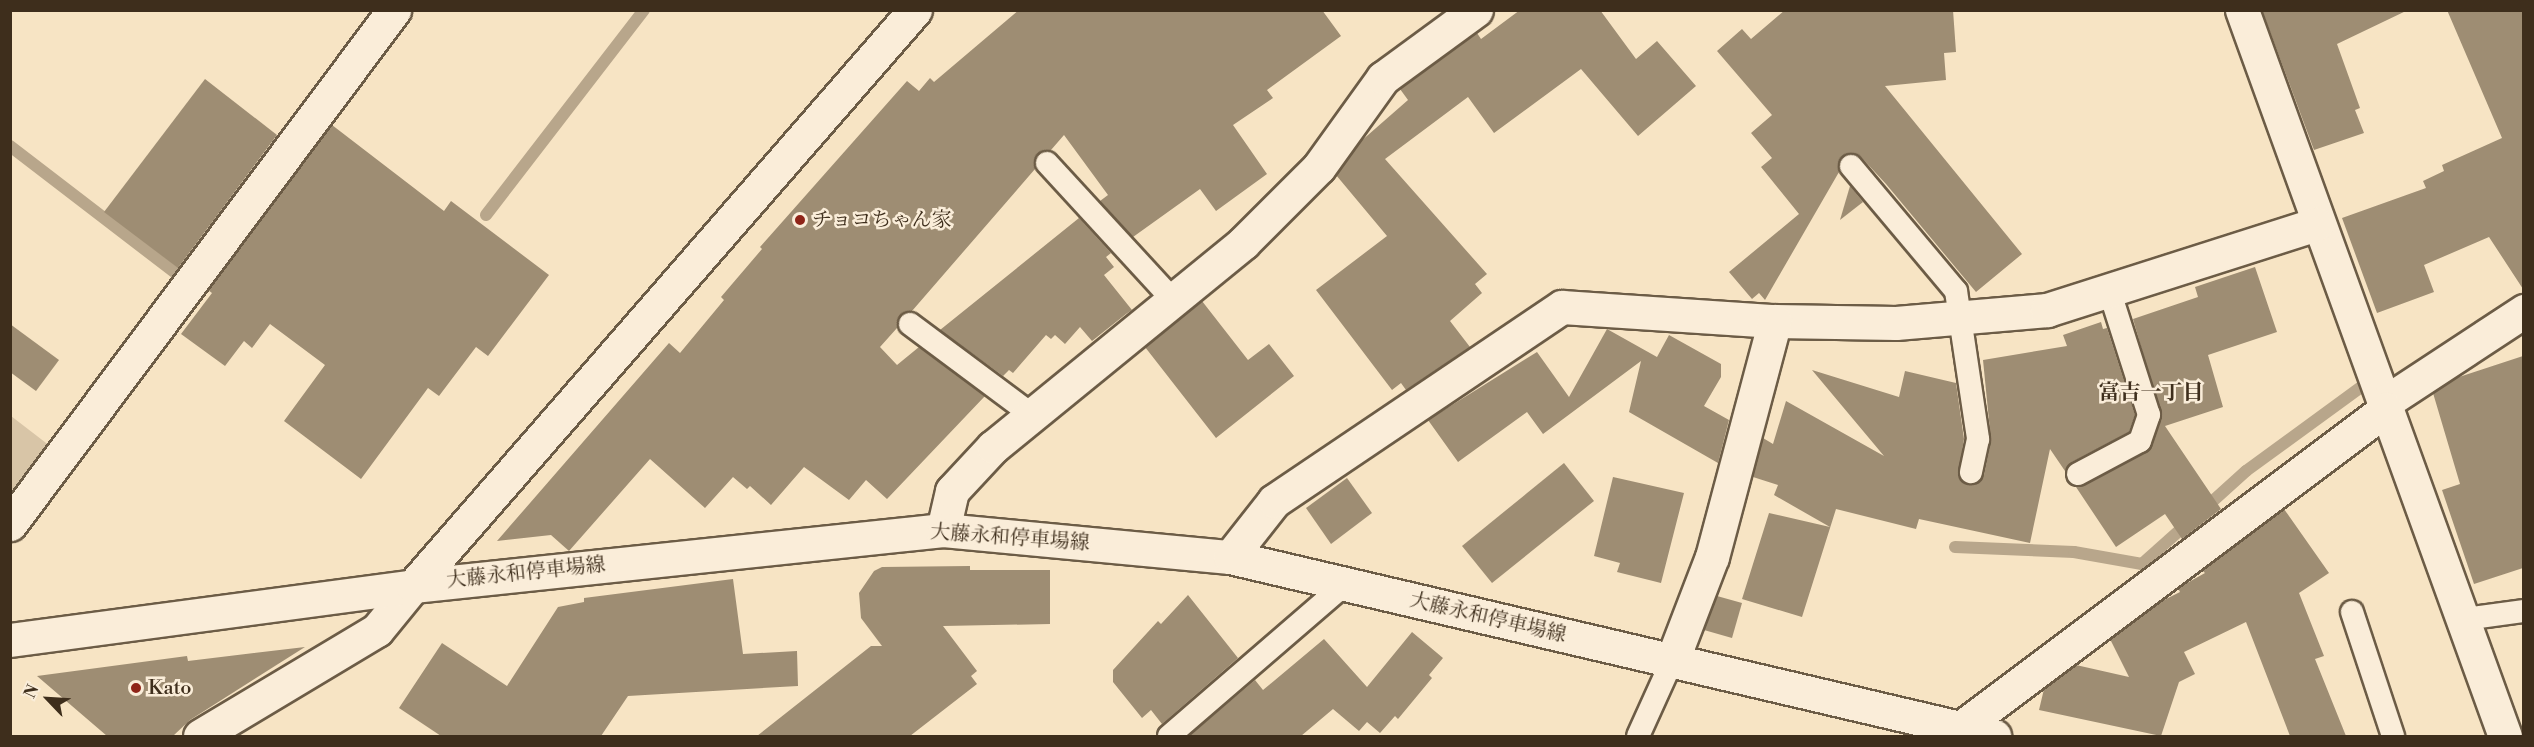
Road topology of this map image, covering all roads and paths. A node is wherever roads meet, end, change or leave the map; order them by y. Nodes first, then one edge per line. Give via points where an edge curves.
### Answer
1 (394, 10) edge
2 (915, 10) edge
3 (1476, 10) edge
4 (2242, 10) edge
5 (1047, 163) dead end
6 (1851, 166) dead end
7 (2317, 224) junction
8 (2109, 290) junction
9 (1173, 300) junction
10 (2523, 310) edge
11 (1958, 317) junction
12 (1775, 321) junction
13 (910, 324) dead end
14 (2385, 406) junction
15 (1032, 415) junction
16 (1971, 472) dead end
17 (2078, 474) dead end
18 (10, 524) edge
19 (943, 530) junction
20 (1230, 557) junction
21 (412, 585) junction
22 (1344, 585) junction
23 (2523, 611) edge
24 (2352, 612) dead end
25 (2465, 619) junction
26 (10, 640) edge
27 (1672, 661) junction
28 (1955, 733) edge
29 (200, 736) edge
30 (1169, 736) edge
31 (1638, 736) edge
32 (1994, 736) edge
33 (2393, 736) edge
34 (2505, 736) edge

1 - 18 street
2 - 21 street
3 - 9 street via 1383,78 1319,167 1243,243
4 - 7 street
5 - 9 lane
6 - 11 lane via 1956,291
7 - 8 street
7 - 14 street
8 - 11 street via 2047,310
8 - 17 lane via 2149,415 2139,441
9 - 15 street
10 - 14 street
11 - 12 street via 1896,323
11 - 16 lane via 1978,439
12 - 20 street via 1562,307 1274,501
12 - 27 street via 1712,557
13 - 15 lane
14 - 25 street
14 - 28 street
15 - 19 street via 993,447 952,491
19 - 20 street, 大藤永和停車場線
19 - 21 street, 大藤永和停車場線
20 - 22 street, 大藤永和停車場線
21 - 26 street, 大藤永和停車場線
21 - 29 street via 377,630
22 - 27 street, 大藤永和停車場線
22 - 30 lane
23 - 25 lane
24 - 33 lane
25 - 34 street
27 - 28 street, 大藤永和停車場線
27 - 31 lane
28 - 32 street, 大藤永和停車場線

